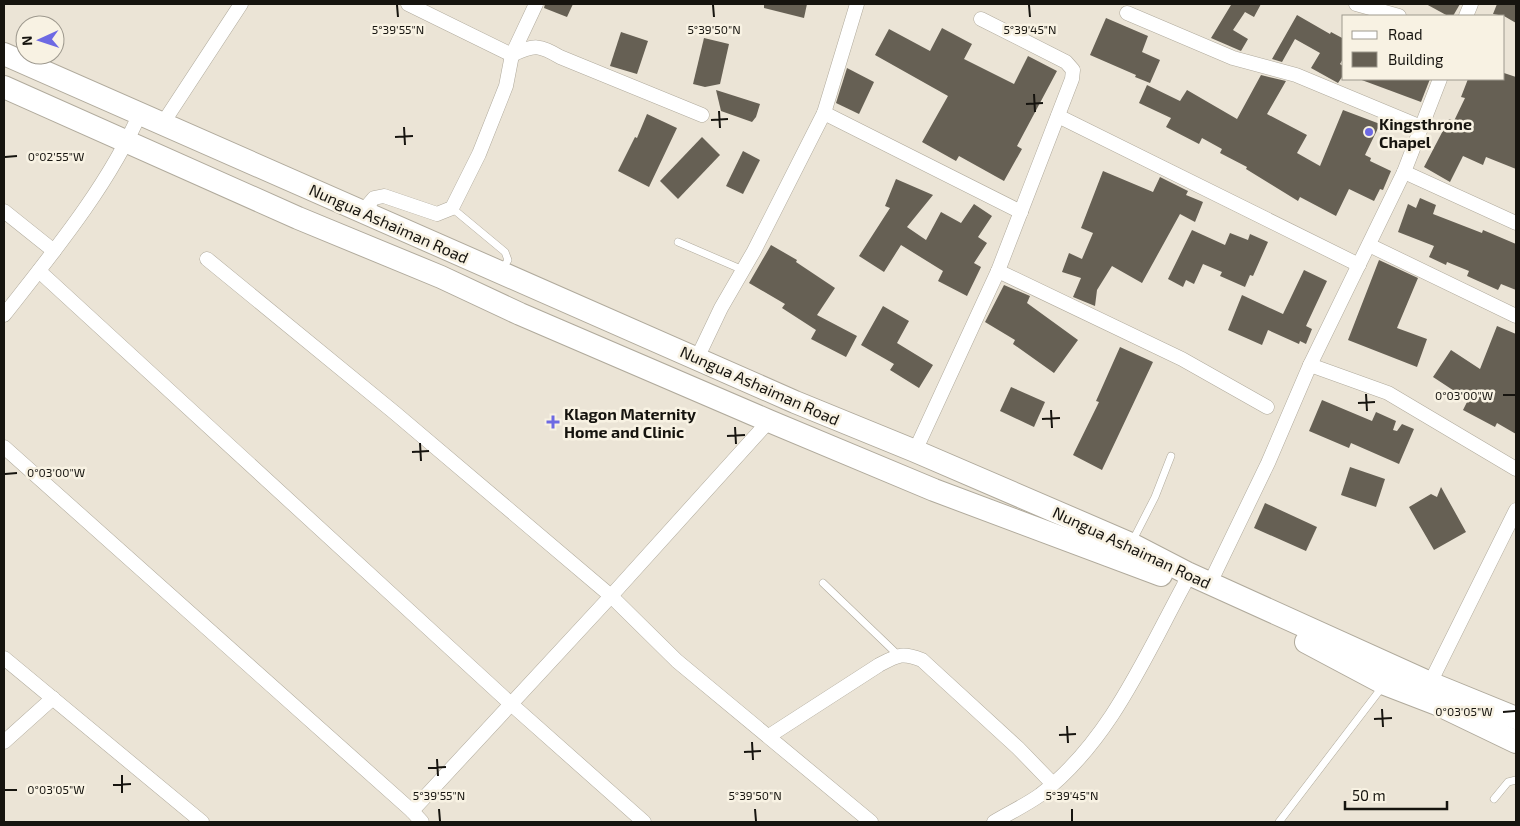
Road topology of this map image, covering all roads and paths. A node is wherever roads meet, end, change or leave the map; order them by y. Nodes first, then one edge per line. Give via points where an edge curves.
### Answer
1 (241, 4) edge
2 (408, 4) edge
3 (536, 4) edge
4 (858, 4) edge
5 (1356, 4) edge
6 (1127, 13) dead end
7 (1395, 15) edge
8 (980, 19) dead end
9 (4, 54) edge
10 (512, 55) junction
11 (1440, 80) edge
12 (4, 87) edge
13 (140, 113) junction
14 (824, 113) junction
15 (702, 115) dead end
16 (1058, 116) junction
17 (163, 123) junction
18 (1421, 127) junction
19 (126, 143) junction
20 (1404, 172) junction
21 (452, 208) junction
22 (4, 211) edge
23 (363, 211) junction
24 (1021, 212) junction
25 (1516, 223) edge
26 (678, 242) dead end
27 (1369, 245) junction
28 (54, 251) junction
29 (207, 260) dead end
30 (1359, 265) junction
31 (743, 270) junction
32 (998, 270) junction
33 (39, 271) junction
34 (501, 272) junction
35 (4, 315) edge
36 (1516, 316) edge
37 (694, 356) junction
38 (1310, 365) junction
39 (1267, 407) dead end
40 (769, 421) junction
41 (4, 447) edge
42 (915, 451) junction
43 (1171, 456) dead end
44 (1516, 469) edge
45 (1516, 510) edge
46 (1131, 544) junction
47 (1186, 579) junction
48 (823, 583) dead end
49 (1210, 583) junction
50 (611, 596) junction
51 (898, 655) junction
52 (4, 658) edge
53 (1430, 683) junction
54 (1385, 684) junction
55 (53, 698) junction
56 (510, 704) junction
57 (1516, 718) edge
58 (769, 736) junction
59 (4, 742) edge
60 (1516, 742) edge
61 (1516, 780) edge
62 (1052, 783) junction
63 (1494, 799) dead end
64 (412, 811) junction
65 (202, 822) edge
66 (422, 822) edge
67 (644, 822) edge
68 (870, 822) edge
69 (994, 822) edge
70 (1279, 822) edge

1 - 17 street
2 - 10 street
3 - 10 street
4 - 14 street
5 - 7 street
6 - 18 street via 1233,58 1296,76
8 - 16 street via 1066,62 1073,70
9 - 13 main road, Nungua Ashaiman Road
10 - 15 street via 528,47 541,47
10 - 21 street via 503,94 479,154
11 - 18 street
12 - 19 main road, Nungua Ashaiman Road
13 - 17 main road, Nungua Ashaiman Road
13 - 19 street
14 - 24 street
14 - 31 street
16 - 24 street
16 - 30 street
17 - 23 main road, Nungua Ashaiman Road
18 - 20 street
19 - 28 street
19 - 40 main road, Nungua Ashaiman Road
20 - 25 street
20 - 27 street
21 - 23 street via 437,214 384,196 374,198
21 - 34 lane via 505,252 508,260
22 - 28 street
23 - 34 main road, Nungua Ashaiman Road
24 - 32 street
26 - 31 lane
27 - 30 street
27 - 36 street
28 - 33 street
29 - 50 street via 395,413
30 - 38 street
31 - 37 street via 701,350
32 - 39 street via 1182,359
32 - 42 street
33 - 35 street
33 - 56 street
34 - 37 main road, Nungua Ashaiman Road
37 - 42 main road, Nungua Ashaiman Road
38 - 44 street via 1388,393
38 - 49 street via 1268,463
40 - 47 main road, Nungua Ashaiman Road via 934,490
40 - 50 street
41 - 64 street
42 - 46 main road, Nungua Ashaiman Road
43 - 46 lane
45 - 53 street
46 - 47 main road, Nungua Ashaiman Road
47 - 49 main road, Nungua Ashaiman Road
47 - 54 main road, Nungua Ashaiman Road
47 - 62 street via 1111,717 1082,756
48 - 51 lane
49 - 53 main road, Nungua Ashaiman Road
50 - 56 street
50 - 58 street via 677,661
51 - 58 street
51 - 62 street via 922,660
52 - 55 street
53 - 57 main road, Nungua Ashaiman Road
54 - 60 main road, Nungua Ashaiman Road
54 - 70 lane
55 - 59 street
55 - 65 street
56 - 64 street
56 - 67 street
58 - 68 street
61 - 63 lane via 1508,782
62 - 69 street via 1040,795
64 - 66 street

